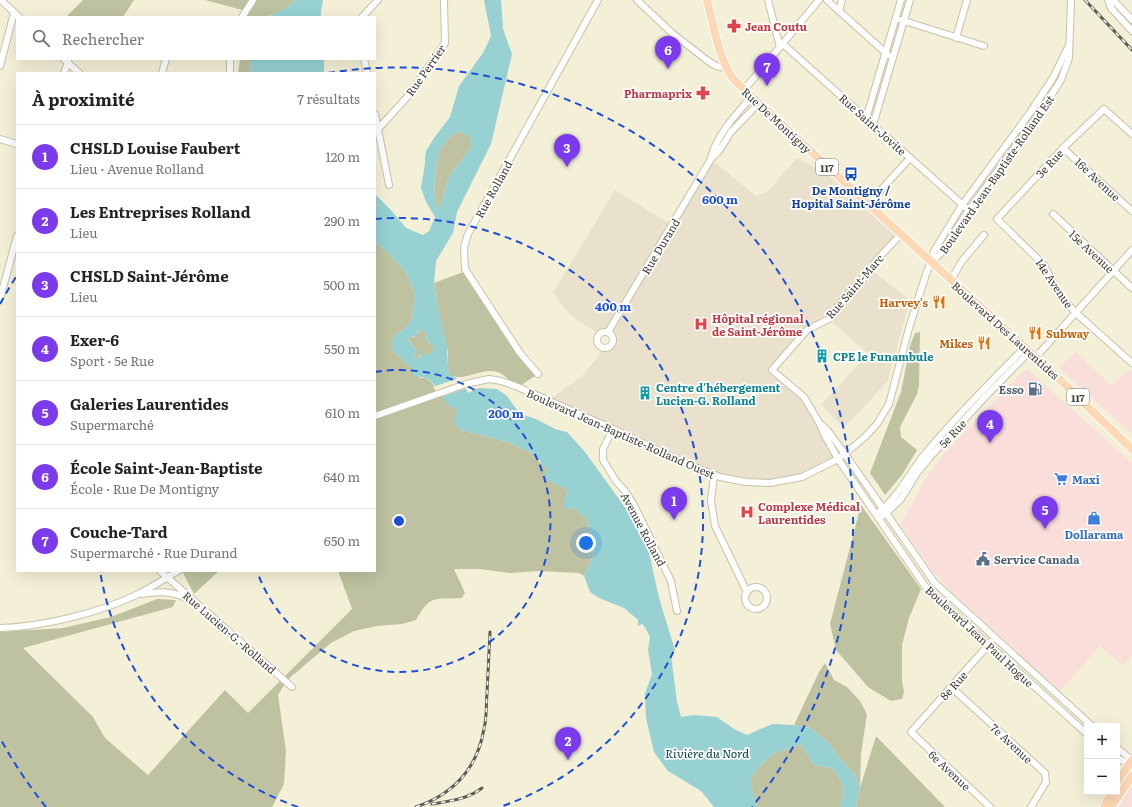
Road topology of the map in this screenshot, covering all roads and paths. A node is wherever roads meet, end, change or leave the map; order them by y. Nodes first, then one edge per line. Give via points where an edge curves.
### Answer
1 (1, 0) edge
2 (253, 0) edge
3 (378, 0) edge
4 (444, 0) edge
5 (598, 0) edge
6 (636, 0) edge
7 (707, 0) edge
8 (768, 0) edge
9 (819, 0) edge
10 (827, 0) edge
11 (842, 0) edge
12 (901, 0) edge
13 (910, 0) edge
14 (967, 0) edge
15 (1071, 0) edge
16 (1108, 0) edge
17 (839, 11) junction
18 (17, 15) edge
19 (243, 16) edge
20 (363, 16) edge
21 (16, 18) edge
22 (895, 19) junction
23 (1132, 20) edge
24 (904, 22) junction
25 (1132, 31) edge
26 (956, 38) junction
27 (782, 45) junction
28 (1069, 45) junction
29 (984, 46) dead end
30 (885, 54) junction
31 (893, 58) junction
32 (166, 60) edge
33 (230, 60) edge
34 (364, 60) edge
35 (66, 61) edge
36 (0, 66) edge
37 (726, 68) junction
38 (64, 72) edge
39 (78, 72) edge
40 (162, 72) edge
41 (230, 72) edge
42 (367, 72) edge
43 (876, 82) junction
44 (885, 84) junction
45 (744, 90) junction
46 (751, 97) junction
47 (759, 103) junction
48 (1030, 112) junction
49 (1038, 116) junction
50 (866, 118) junction
51 (376, 119) edge
52 (873, 125) junction
53 (378, 130) junction
54 (1014, 134) junction
55 (1132, 134) edge
56 (0, 139) edge
57 (1021, 140) junction
58 (16, 144) edge
59 (1063, 148) junction
60 (910, 158) junction
61 (711, 159) junction
62 (390, 185) dead end
63 (868, 204) junction
64 (962, 205) junction
65 (969, 210) junction
66 (1132, 211) edge
67 (1053, 214) dead end
68 (997, 219) joint
69 (901, 234) junction
70 (984, 235) dead end
71 (16, 239) edge
72 (1132, 250) edge
73 (932, 262) junction
74 (1114, 271) junction
75 (3, 273) edge
76 (951, 280) junction
77 (1132, 288) edge
78 (0, 299) edge
79 (1076, 313) junction
80 (608, 332) dead end
81 (1030, 352) junction
82 (1132, 363) edge
83 (772, 370) joint
84 (538, 374) dead end
85 (376, 416) edge
86 (820, 424) junction
87 (613, 429) junction
88 (1132, 449) edge
89 (845, 454) junction
90 (838, 459) junction
91 (714, 475) junction
92 (884, 511) junction
93 (877, 517) junction
94 (161, 572) edge
95 (176, 572) edge
96 (168, 577) junction
97 (747, 592) dead end
98 (135, 596) junction
99 (198, 604) junction
100 (676, 611) dead end
101 (0, 628) edge
102 (994, 638) junction
103 (989, 645) junction
104 (292, 687) dead end
105 (951, 687) junction
106 (1077, 712) junction
107 (1071, 719) junction
108 (1089, 723) edge
109 (1084, 731) edge
110 (911, 732) joint
111 (1120, 751) edge
112 (1118, 759) edge
113 (1131, 762) edge
114 (1132, 776) edge
115 (1120, 778) edge
116 (1110, 795) edge
117 (990, 807) edge
118 (1031, 807) edge
119 (1104, 807) edge
120 (1111, 807) edge

1 - 18 street
2 - 19 street
3 - 20 street
4 - 53 street, Rue Perrier via 445,43 409,95
5 - 84 street, Rue Rolland via 471,228 464,247 464,269 520,353
6 - 37 street via 708,61
7 - 37 main road, 117
8 - 27 street
9 - 27 street
10 - 17 street
11 - 17 street
12 - 22 street
13 - 24 street
14 - 26 street
15 - 28 street, Boulevard Jean-Baptiste-Rolland Est
16 - 23 street via 1116,3
16 - 25 street via 1110,8
17 - 30 street
21 - 36 street
22 - 24 street
22 - 30 street
24 - 26 street
24 - 31 street
26 - 29 street
27 - 45 street
27 - 50 street, Rue Saint-Jovite
28 - 48 street, Boulevard Jean-Baptiste-Rolland Est via 1053,78
28 - 49 street, Boulevard Jean-Baptiste-Rolland Est via 1069,58 1061,80
30 - 31 street
30 - 43 street
31 - 44 street
32 - 40 street
33 - 41 street
34 - 42 street
35 - 38 street
35 - 39 street
37 - 45 main road, Rue De Montigny / 117
43 - 44 street
43 - 50 street
44 - 52 street
45 - 46 main road, Rue De Montigny / 117
46 - 47 main road, Rue De Montigny / 117
46 - 61 street, Rue Durand via 726,128 714,148
47 - 61 street, Rue Durand
47 - 63 main road, Rue De Montigny / 117
48 - 49 street
48 - 54 street, Boulevard Jean-Baptiste-Rolland Est
49 - 57 street, Boulevard Jean-Baptiste-Rolland Est
50 - 52 street, Rue Saint-Jovite
51 - 53 street
52 - 60 street, Rue Saint-Jovite
53 - 62 street
54 - 57 street
54 - 64 street, Boulevard Jean-Baptiste-Rolland Est
55 - 59 street, 3e Rue via 1104,109
56 - 58 street
57 - 65 street, Boulevard Jean-Baptiste-Rolland Est
59 - 66 street, 16e Avenue
59 - 68 street, 3e Rue
60 - 63 street
60 - 64 street, Rue Saint-Jovite
61 - 80 street, Rue Durand
63 - 69 main road, Rue De Montigny / 117
64 - 65 street, Rue Saint-Jovite
64 - 73 street, Boulevard Jean-Baptiste-Rolland Est via 934,251
65 - 73 street, Boulevard Jean-Baptiste-Rolland Est via 941,253
67 - 74 street, 15e Avenue
68 - 79 street, 14e Avenue via 1044,265 1060,296
69 - 73 main road, Rue De Montigny / 117
69 - 83 street, Rue Saint-Marc via 845,296 829,319 807,330
70 - 76 street via 962,261
71 - 75 street
72 - 74 street, 5e Rue
73 - 76 main road, Boulevard Des Laurentides / 117
73 - 89 street, Boulevard Jean-Baptiste-Rolland Ouest via 909,328 889,404 877,424
74 - 77 street, 15e Avenue
74 - 79 street, 5e Rue
75 - 78 street
76 - 81 main road, Boulevard Des Laurentides / 117
79 - 81 street, 5e Rue
79 - 82 street, 14e Avenue
81 - 88 main road, Boulevard Des Laurentides / 117
81 - 92 street, 5e Rue via 930,457 901,499
83 - 86 street, Boulevard Jean Paul Hogue via 804,397
85 - 87 street, Boulevard Jean-Baptiste-Rolland Ouest via 432,395 489,379 501,381
86 - 89 street, Boulevard Jean Paul Hogue
86 - 90 street, Boulevard Jean Paul Hogue
87 - 91 street, Boulevard Jean-Baptiste-Rolland Ouest
87 - 100 street, Avenue Rolland via 603,449 603,460 634,505 671,581
89 - 90 street, Boulevard Jean-Baptiste-Rolland Ouest
89 - 92 street, Boulevard Jean Paul Hogue
90 - 91 street, Boulevard Jean-Baptiste-Rolland Ouest via 802,477 770,483 746,482
90 - 93 street, Boulevard Jean Paul Hogue
91 - 97 street via 711,501 715,526
92 - 93 street, 5e Rue
92 - 102 street, Boulevard Jean Paul Hogue via 934,582
93 - 103 street, Boulevard Jean Paul Hogue via 927,589
94 - 96 street, Rue Lucien-G.-Rolland
95 - 96 street
96 - 98 street
96 - 99 street, Rue Lucien-G.-Rolland
98 - 99 street via 164,592 178,594
98 - 101 street via 64,619
99 - 104 street, Rue Lucien-G.-Rolland
102 - 103 street, 8e Rue
102 - 106 street, Boulevard Jean Paul Hogue
103 - 105 street, 8e Rue
103 - 107 street, Boulevard Jean Paul Hogue
105 - 110 street, 8e Rue
105 - 118 street, 7e Avenue via 1045,773 1046,782
106 - 107 street
106 - 108 street, Boulevard Jean Paul Hogue
107 - 109 street, Boulevard Jean Paul Hogue
110 - 117 street, 6e Avenue
111 - 113 street
112 - 113 street
113 - 115 main road
114 - 120 main road
116 - 119 main road

